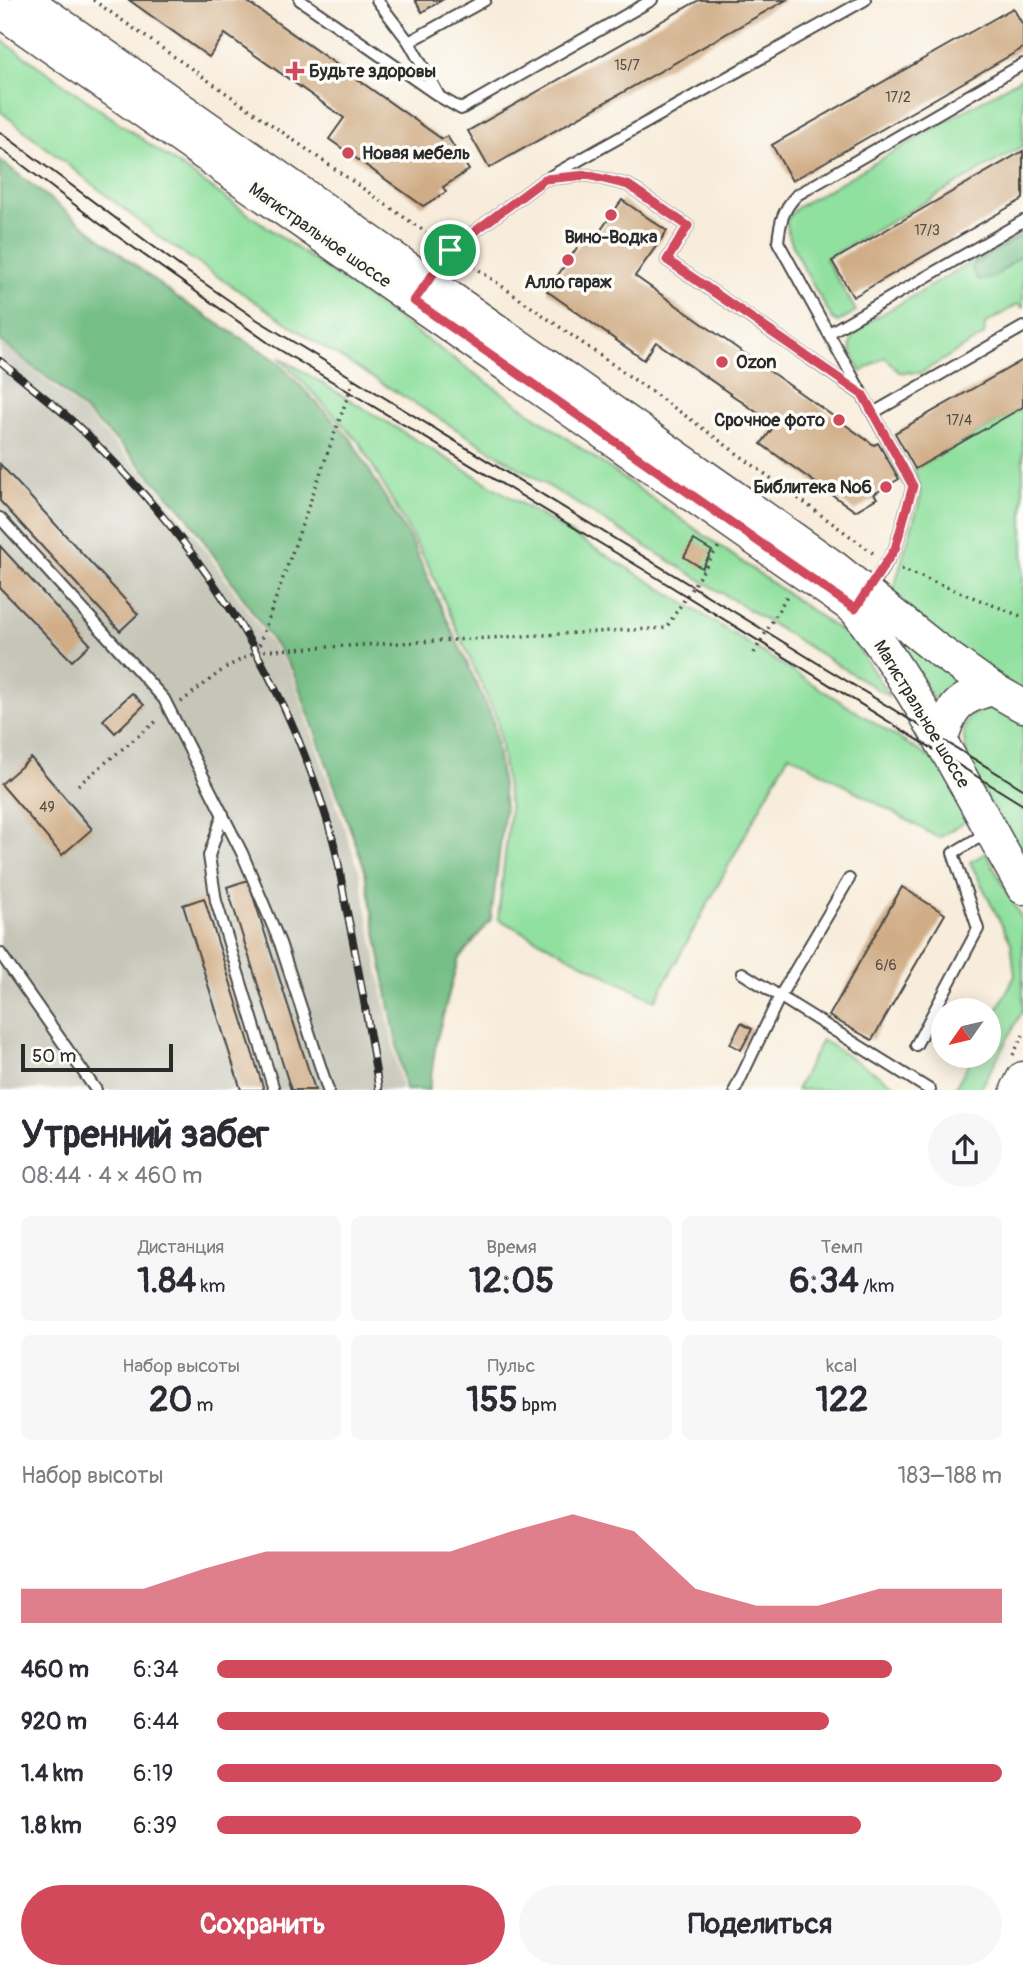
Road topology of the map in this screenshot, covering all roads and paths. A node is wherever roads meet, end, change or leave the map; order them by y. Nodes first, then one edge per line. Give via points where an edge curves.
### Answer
1 (26, 0) edge
2 (93, 0) edge
3 (300, 0) edge
4 (377, 0) edge
5 (485, 0) edge
6 (652, 0) edge
7 (865, 0) edge
8 (0, 11) edge
9 (409, 42) junction
10 (1023, 64) edge
11 (440, 97) junction
12 (545, 179) junction
13 (1023, 221) edge
14 (450, 250) junction
15 (420, 291) junction
16 (1023, 327) edge
17 (829, 333) junction
18 (354, 379) dead end
19 (863, 395) junction
20 (873, 413) junction
21 (0, 518) edge
22 (724, 538) dead end
23 (887, 563) junction
24 (792, 588) dead end
25 (861, 601) junction
26 (1023, 617) edge
27 (257, 652) junction
28 (754, 653) dead end
29 (993, 689) junction
30 (1023, 706) edge
31 (170, 710) junction
32 (941, 741) junction
33 (78, 785) dead end
34 (223, 814) junction
35 (990, 831) junction
36 (849, 879) dead end
37 (1023, 888) edge
38 (0, 953) edge
39 (742, 973) dead end
40 (780, 996) junction
41 (916, 1045) dead end
42 (1023, 1078) edge
43 (96, 1090) edge
44 (274, 1090) edge
45 (328, 1090) edge
46 (735, 1090) edge
47 (930, 1090) edge
48 (1017, 1090) edge

1 - 15 main road, Магистральное шоссе
2 - 14 path
3 - 11 lane
4 - 9 lane
5 - 9 lane
6 - 11 lane via 461,109
7 - 12 lane
8 - 15 main road, Магистральное шоссе
9 - 11 lane
10 - 17 lane via 797,195 786,206 778,242
12 - 14 lane
12 - 19 lane via 587,175 628,185 688,226 667,260
13 - 17 lane
14 - 15 lane
14 - 23 path
15 - 25 main road, Магистральное шоссе via 834,567
16 - 20 lane
17 - 19 lane
18 - 27 path
19 - 20 lane
20 - 23 lane via 913,486
21 - 31 lane
22 - 27 path via 666,628
23 - 25 lane
23 - 26 path
24 - 28 path
25 - 29 main road, Магистральное шоссе
25 - 32 main road, Магистральное шоссе
27 - 31 path via 225,668
29 - 30 main road, Магистральное шоссе
29 - 32 main road via 969,695 948,716
31 - 33 path
31 - 34 lane
32 - 35 main road, Магистральное шоссе
34 - 44 lane via 209,856 216,901
34 - 45 lane via 280,943
35 - 37 main road, Магистральное шоссе
35 - 41 lane via 953,853 978,929
36 - 40 lane
38 - 43 lane
39 - 40 lane
40 - 46 lane
40 - 47 lane
42 - 48 main road

